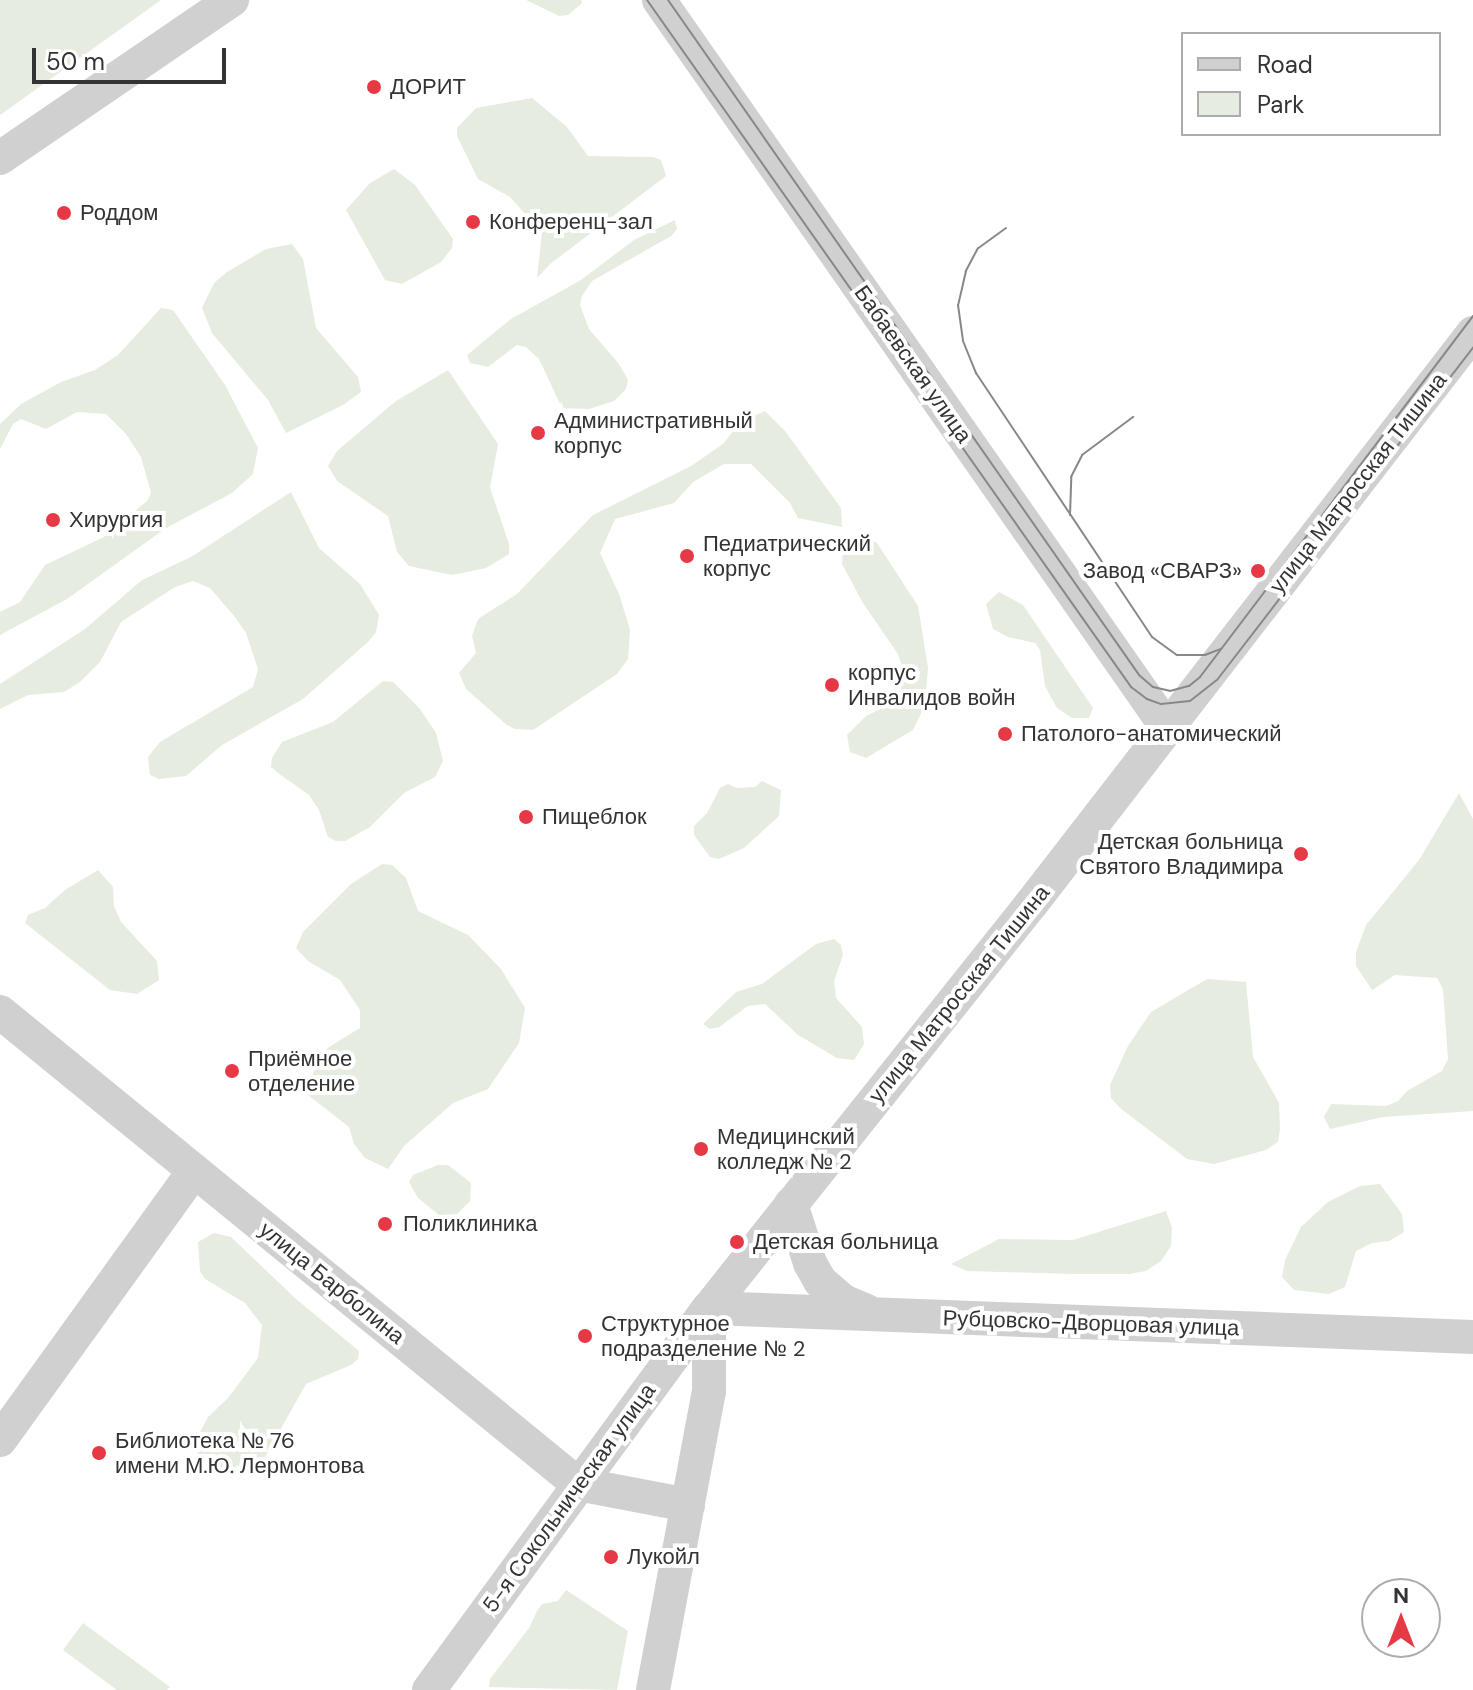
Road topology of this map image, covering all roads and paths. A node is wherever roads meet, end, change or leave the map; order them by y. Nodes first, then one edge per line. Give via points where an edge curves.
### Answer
1 (232, 0) edge
2 (659, 0) edge
3 (0, 158) edge
4 (1473, 333) edge
5 (1168, 729) junction
6 (0, 1012) edge
7 (194, 1171) junction
8 (791, 1204) junction
9 (709, 1308) junction
10 (877, 1314) junction
11 (1473, 1337) edge
12 (0, 1440) edge
13 (578, 1484) junction
14 (688, 1505) junction
15 (429, 1690) edge
16 (653, 1690) edge

1 - 3 street
2 - 5 street, Бабаевская улица
4 - 5 street, улица Матросская Тишина
5 - 8 street, улица Матросская Тишина
6 - 7 street, улица Барболина
7 - 12 street
7 - 13 street, улица Барболина
8 - 9 street, улица Матросская Тишина
8 - 10 street via 820,1281 843,1301
9 - 10 street, Рубцовско-Дворцовая улица
9 - 13 street, 5-я Сокольническая улица
9 - 14 street via 709,1392
10 - 11 street, Рубцовско-Дворцовая улица
13 - 14 street, улица Барболина
13 - 15 street, 5-я Сокольническая улица
14 - 16 street

